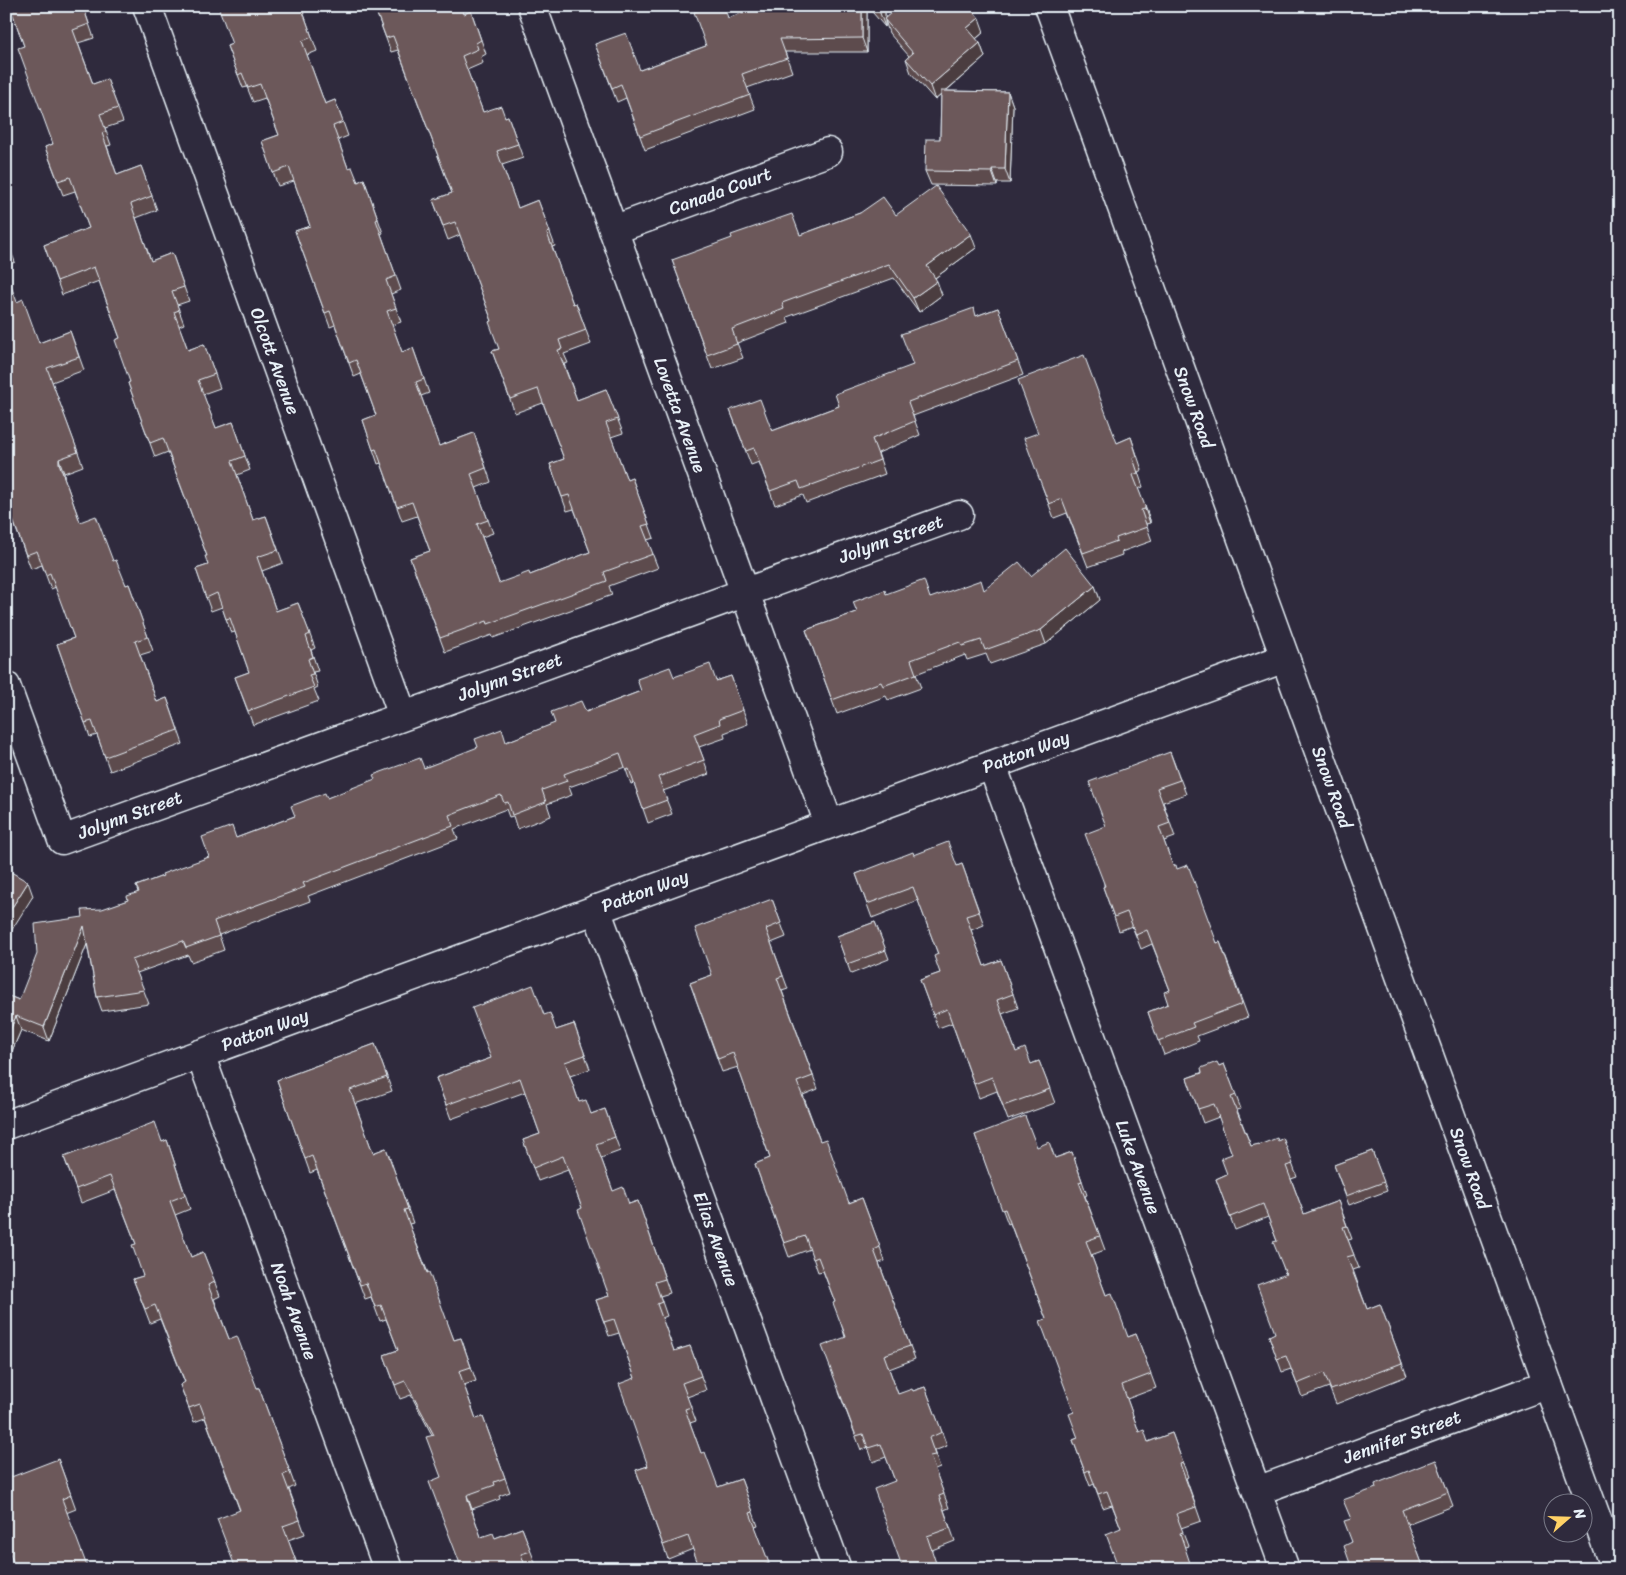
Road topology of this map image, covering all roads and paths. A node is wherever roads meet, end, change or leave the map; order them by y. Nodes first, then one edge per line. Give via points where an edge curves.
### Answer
1 (147, 6) edge
2 (532, 6) edge
3 (1049, 6) edge
4 (828, 152) dead end
5 (613, 230) junction
6 (959, 515) dead end
7 (745, 592) junction
8 (1285, 658) junction
9 (6, 686) edge
10 (403, 716) junction
11 (992, 765) junction
12 (828, 824) junction
13 (596, 909) junction
14 (200, 1054) junction
15 (6, 1125) edge
16 (1548, 1384) junction
17 (1256, 1491) junction
18 (388, 1569) edge
19 (837, 1569) edge
20 (1285, 1569) edge
21 (1615, 1569) edge

1 - 10 street, Olcott Avenue
2 - 5 street, Lovetta Avenue
3 - 8 street, Snow Road
4 - 5 street, Canada Court
5 - 7 street, Lovetta Avenue
6 - 7 street, Jolynn Street
7 - 10 street, Jolynn Street
7 - 12 street, Lovetta Avenue
8 - 11 street, Patton Way
8 - 16 street, Snow Road
9 - 10 street, Jolynn Street via 62,840
11 - 12 street, Patton Way
11 - 17 street, Luke Avenue
12 - 13 street, Patton Way
13 - 14 street, Patton Way
13 - 19 street, Elias Avenue
14 - 15 street, Patton Way
14 - 18 street, Noah Avenue
16 - 17 street, Jennifer Street
16 - 21 street, Snow Road
17 - 20 street, Luke Avenue

